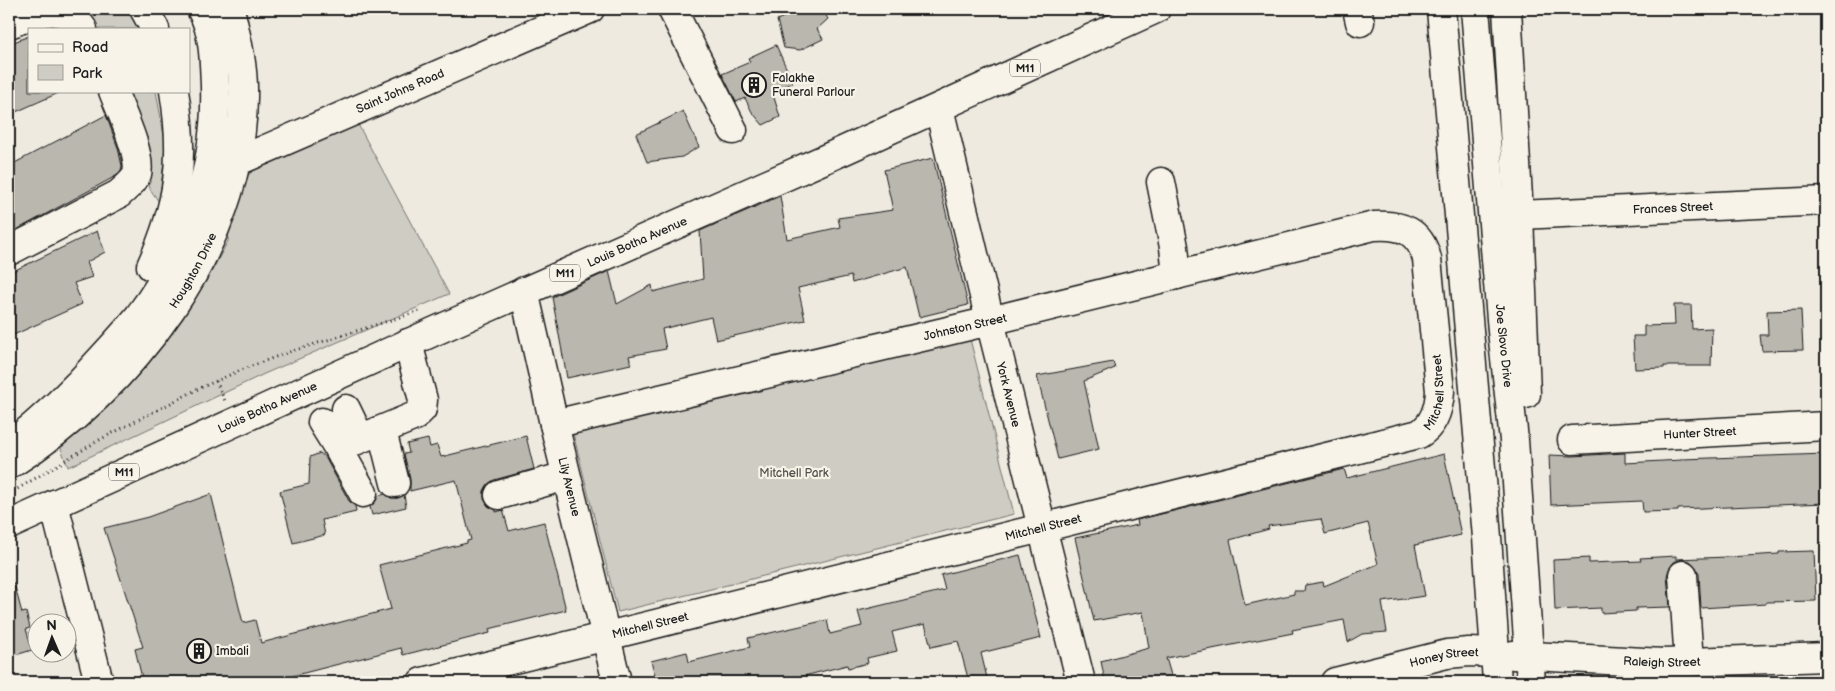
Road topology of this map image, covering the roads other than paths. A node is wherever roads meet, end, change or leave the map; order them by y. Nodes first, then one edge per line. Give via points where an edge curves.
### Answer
1 (144, 9) edge
2 (590, 9) edge
3 (672, 9) edge
4 (1156, 9) edge
5 (1441, 9) edge
6 (1475, 9) edge
7 (1508, 9) edge
8 (215, 10) edge
9 (9, 24) edge
10 (82, 28) edge
11 (154, 28) edge
12 (113, 92) edge
13 (174, 92) edge
14 (939, 108) junction
15 (733, 130) dead end
16 (236, 162) junction
17 (209, 166) junction
18 (1161, 182) dead end
19 (1826, 201) edge
20 (1519, 216) junction
21 (1374, 226) joint
22 (9, 251) edge
23 (1177, 274) junction
24 (524, 291) junction
25 (990, 321) junction
26 (408, 343) junction
27 (111, 348) junction
28 (346, 409) dead end
29 (322, 422) dead end
30 (554, 424) junction
31 (1826, 426) edge
32 (360, 439) junction
33 (1514, 440) junction
34 (1572, 440) dead end
35 (9, 446) edge
36 (9, 466) edge
37 (566, 476) junction
38 (395, 483) dead end
39 (363, 493) dead end
40 (499, 495) dead end
41 (54, 504) junction
42 (9, 525) edge
43 (1043, 529) junction
44 (1683, 575) dead end
45 (606, 637) junction
46 (1496, 653) junction
47 (1826, 657) edge
48 (1689, 662) junction
49 (1531, 670) edge
50 (99, 682) edge
51 (422, 682) edge
52 (617, 682) edge
53 (1081, 682) edge
54 (1335, 682) edge
55 (1497, 682) edge

1 - 11 street
2 - 16 street, Saint Johns Road
3 - 15 street
4 - 14 street, Louis Botha Avenue / M11
5 - 46 street
6 - 33 street, Joe Slovo Drive
7 - 20 street
8 - 16 street, Houghton Drive via 238,41 243,79 242,122
8 - 17 street, Houghton Drive via 210,35 216,104
9 - 10 street via 52,10 71,15
12 - 22 street via 135,147 137,174 132,182 119,194
13 - 27 street via 179,148 175,201 157,254
14 - 24 street, Louis Botha Avenue / M11
14 - 25 street, York Avenue
16 - 17 street, Saint Johns Road
16 - 36 street, Houghton Drive via 203,257 154,335 86,408
17 - 27 street, Houghton Drive via 189,227 168,270 139,316
18 - 23 street
19 - 20 street, Frances Street
20 - 33 street via 1528,416 1524,436
21 - 23 street, Johnston Street
21 - 43 street, Mitchell Street via 1389,225 1411,232 1420,239 1427,259 1440,391 1437,413 1424,431
23 - 25 street, Johnston Street
24 - 26 street, Louis Botha Avenue / M11
24 - 30 street, Lily Avenue
25 - 30 street, Johnston Street
25 - 43 street, York Avenue
26 - 32 street via 423,400 422,408 415,416
26 - 41 street, Louis Botha Avenue / M11
27 - 35 street, Houghton Drive via 58,405
28 - 32 street
29 - 32 street
30 - 37 street, Lily Avenue
31 - 34 street, Hunter Street
32 - 38 street
32 - 39 street
33 - 49 street, Joe Slovo Drive
37 - 40 street
37 - 45 street, Lily Avenue
41 - 42 street, Louis Botha Avenue / M11
41 - 50 street
43 - 45 street, Mitchell Street
43 - 53 street, York Avenue
44 - 48 street
45 - 51 street, Mitchell Street
45 - 52 street, Lily Avenue
46 - 49 street, Raleigh Street
46 - 54 street, Honey Street via 1447,654
46 - 55 street
47 - 48 street, Raleigh Street
48 - 49 street, Raleigh Street

